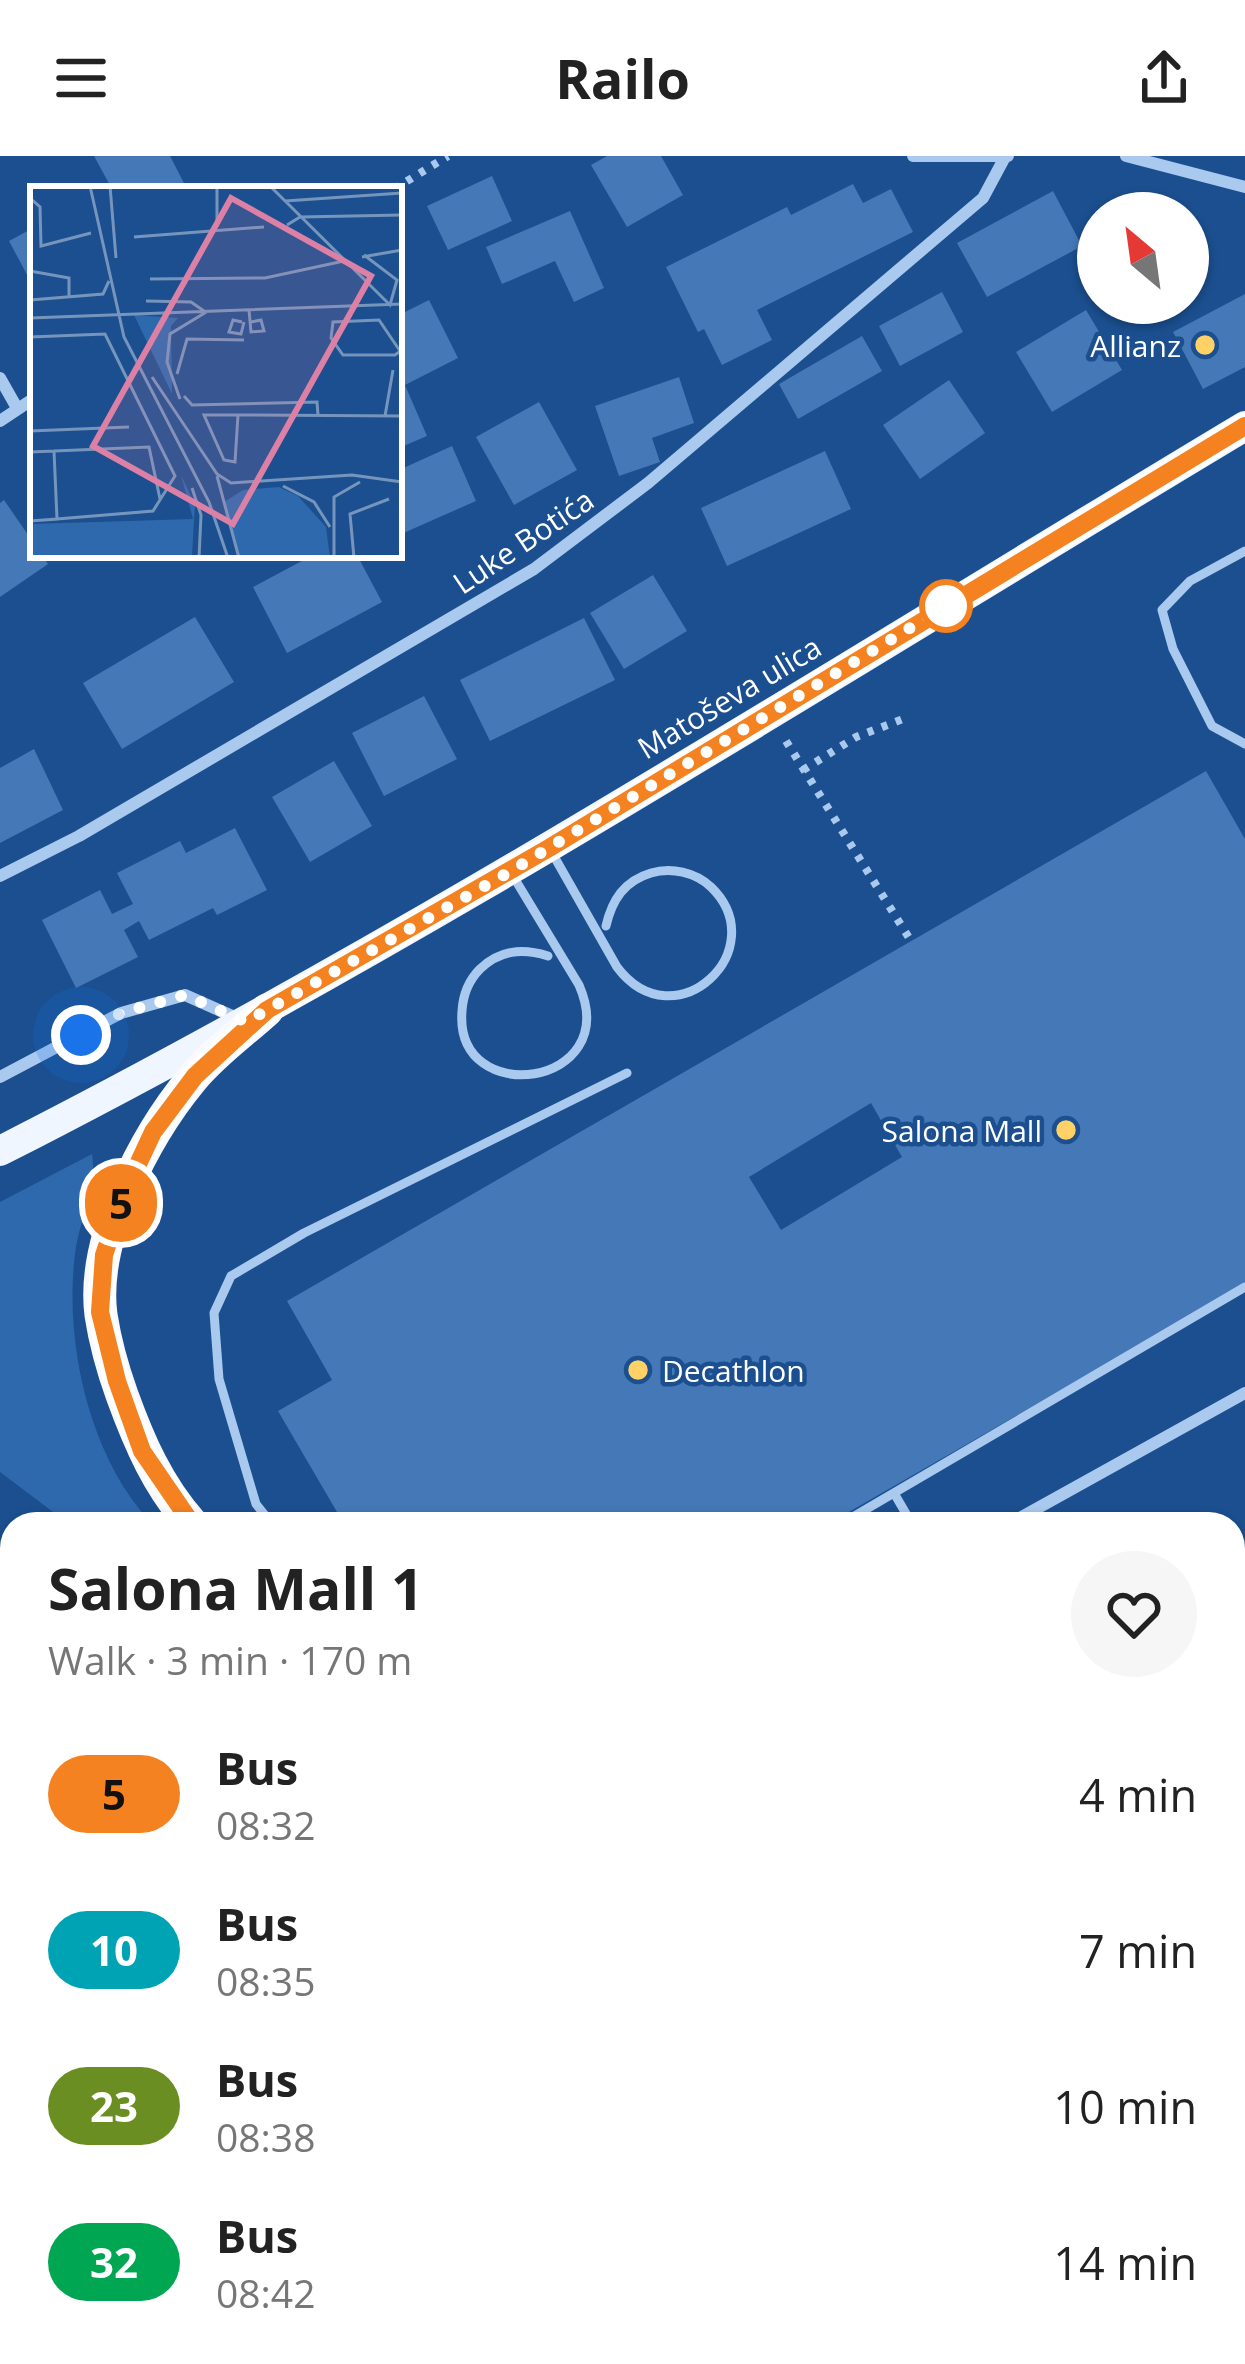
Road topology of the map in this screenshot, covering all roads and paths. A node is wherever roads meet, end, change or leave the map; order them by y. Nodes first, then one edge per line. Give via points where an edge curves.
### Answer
1 (448, 156) edge
2 (913, 156) edge
3 (1007, 156) edge
4 (1126, 156) edge
5 (399, 186) edge
6 (1245, 187) edge
7 (0, 378) edge
8 (30, 401) edge
9 (17, 408) junction
10 (0, 421) edge
11 (1245, 426) edge
12 (1245, 551) edge
13 (903, 719) dead end
14 (1245, 744) edge
15 (549, 848) junction
16 (511, 871) junction
17 (0, 876) edge
18 (606, 926) dead end
19 (911, 941) dead end
20 (548, 956) dead end
21 (256, 1016) junction
22 (627, 1073) dead end
23 (0, 1077) edge
24 (0, 1151) edge
25 (1245, 1286) edge
26 (1245, 1394) edge
27 (894, 1493) junction
28 (184, 1512) edge
29 (262, 1512) edge
30 (862, 1512) edge
31 (905, 1512) edge
32 (1031, 1512) edge

1 - 5 path
2 - 3 street
3 - 17 street, Luke Botića via 983,198 648,483 534,568
4 - 6 street
7 - 9 street
8 - 9 street
9 - 10 street
11 - 15 main road, Matoševa ulica
12 - 14 lane via 1190,581 1162,610 1212,726
13 - 19 path via 803,770
15 - 16 main road, Matoševa ulica
15 - 18 lane via 617,967 646,993 666,997 704,985 732,935 729,915 704,880 661,870 622,889
16 - 20 lane via 579,985 587,1023 581,1042 553,1070 495,1070 466,1040 461,1019 472,977 508,952
16 - 21 main road, Matoševa ulica
21 - 23 street via 185,995 121,1013
21 - 24 main road, Matoševa ulica
21 - 28 highway via 153,1132 104,1255 100,1312 117,1381 142,1451
22 - 29 lane via 231,1276 214,1313 219,1379
25 - 27 lane
26 - 32 street
27 - 30 lane
27 - 31 lane

